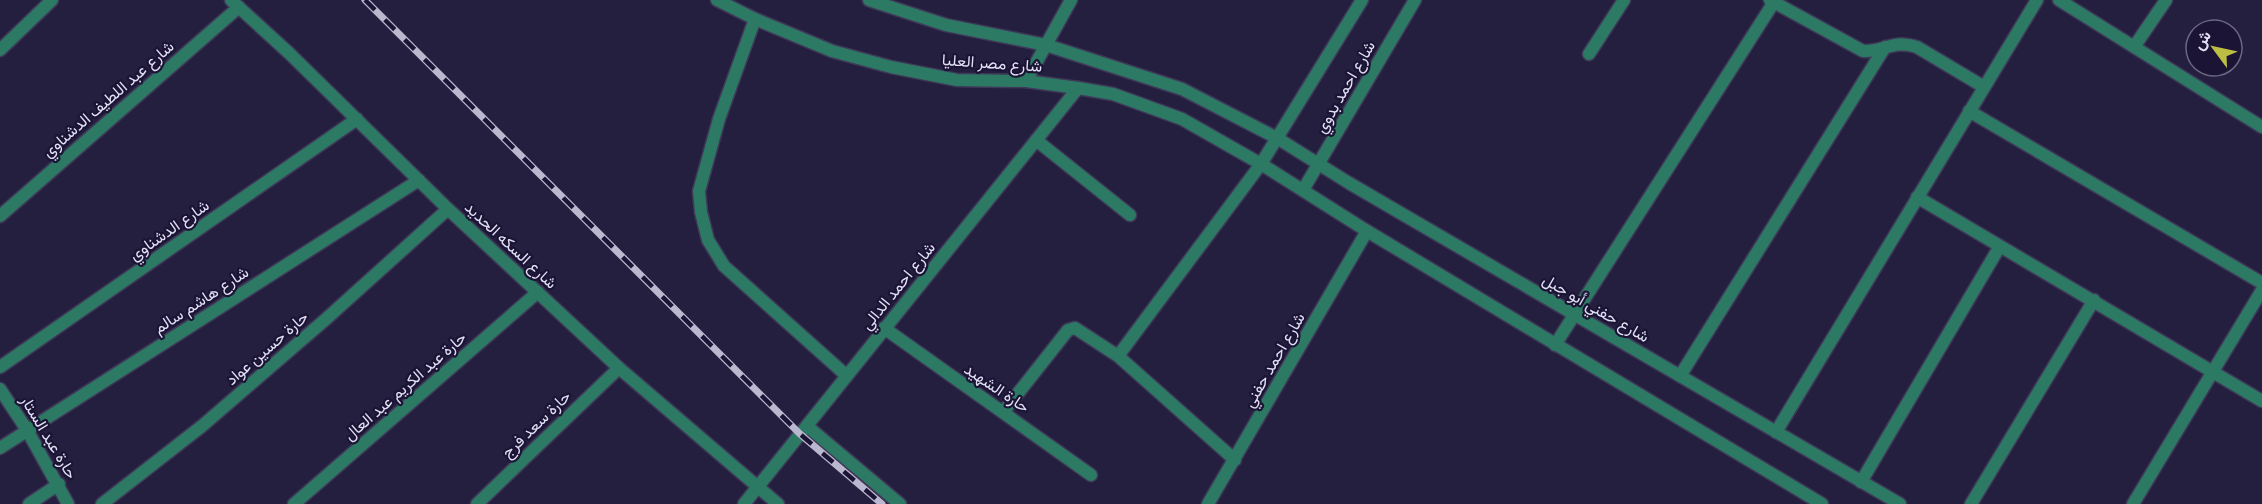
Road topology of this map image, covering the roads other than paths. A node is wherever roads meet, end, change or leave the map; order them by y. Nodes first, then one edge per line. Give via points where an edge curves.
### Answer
1 (52, 0) edge
2 (717, 0) edge
3 (869, 0) edge
4 (1071, 0) edge
5 (1362, 0) edge
6 (1415, 0) edge
7 (1624, 0) edge
8 (2037, 0) edge
9 (2059, 0) edge
10 (2166, 0) edge
11 (1772, 1) edge
12 (235, 3) edge
13 (754, 19) junction
14 (1047, 45) junction
15 (1885, 47) junction
16 (2134, 47) junction
17 (0, 50) edge
18 (1589, 54) dead end
19 (1026, 81) junction
20 (1078, 87) junction
21 (1984, 87) junction
22 (1969, 111) junction
23 (357, 119) junction
24 (2262, 127) edge
25 (1277, 138) junction
26 (1036, 140) junction
27 (1261, 164) junction
28 (1319, 164) junction
29 (419, 180) junction
30 (1303, 190) junction
31 (1917, 197) junction
32 (448, 209) junction
33 (1130, 215) dead end
34 (0, 216) edge
35 (1367, 231) junction
36 (2000, 246) junction
37 (2262, 283) edge
38 (2262, 290) edge
39 (538, 292) junction
40 (2094, 300) junction
41 (1575, 314) junction
42 (885, 328) junction
43 (1555, 345) junction
44 (1118, 356) junction
45 (1, 364) edge
46 (619, 368) junction
47 (2213, 372) junction
48 (847, 376) junction
49 (1680, 376) junction
50 (0, 389) edge
51 (2262, 401) edge
52 (1004, 411) junction
53 (807, 426) junction
54 (27, 430) junction
55 (1776, 432) junction
56 (0, 448) edge
57 (1235, 460) junction
58 (1091, 475) dead end
59 (1861, 482) junction
60 (59, 484) junction
61 (758, 487) junction
62 (29, 504) edge
63 (68, 504) edge
64 (102, 504) edge
65 (294, 504) edge
66 (477, 504) edge
67 (744, 504) edge
68 (778, 504) edge
69 (900, 504) edge
70 (1208, 504) edge
71 (1822, 504) edge
72 (1900, 504) edge
73 (1971, 504) edge
74 (2133, 504) edge

1 - 17 street
2 - 13 street, شارع مصر العليا
3 - 14 street, شارع مصر العليا via 946,25
4 - 14 street
5 - 25 street, شارع احمد بدوي
6 - 28 street, شارع احمد بدوي
7 - 18 street
8 - 21 street
9 - 16 street
10 - 16 street
11 - 15 street via 1863,51
11 - 41 street
12 - 23 street, شارع السكه الحديد
12 - 34 street, شارع عبد اللطيف الدشناوي
13 - 19 street, شارع مصر العليا via 831,51 891,67 957,80
13 - 48 street via 699,191 708,240 724,266
14 - 19 street
14 - 25 street, شارع مصر العليا via 1182,89
15 - 21 street via 1905,43 1917,47
15 - 49 street
16 - 24 street
19 - 20 street, شارع مصر العليا
20 - 26 street, شارع احمد الدالي
20 - 27 street, شارع مصر العليا via 1113,94 1182,119
21 - 22 street
22 - 31 street
22 - 37 street
23 - 29 street, شارع السكه الحديد
23 - 45 street, شارع الدشناوي
25 - 27 street, شارع احمد بدوي
25 - 28 street, شارع حفني أبو جبل
26 - 33 street
26 - 42 street, شارع احمد الدالي
27 - 30 street
27 - 44 street, شارع احمد بدوي
28 - 30 street, شارع احمد بدوي
28 - 41 street, شارع حفني أبو جبل
29 - 32 street, شارع السكه الحديد
29 - 54 street, شارع هاشم سالم
30 - 35 street
31 - 36 street
31 - 55 street
32 - 39 street, شارع السكه الحديد
32 - 64 street, حارة حسين عواد via 202,426
35 - 43 street
35 - 57 street, شارع احمد حفني
36 - 40 street
36 - 59 street
38 - 47 street
39 - 46 street, شارع السكه الحديد
39 - 65 street, حارة عبد الكريم عبد العال
40 - 47 street
40 - 73 street
41 - 43 street
41 - 49 street, شارع حفني أبو جبل
42 - 48 street, شارع احمد الدالي
42 - 52 street, حارة الشهيد via 951,378
43 - 71 street
44 - 52 street via 1080,330 1070,328
44 - 57 street
46 - 61 street, شارع السكه الحديد
46 - 66 street, حارة سعد فرج
47 - 51 street
47 - 74 street
48 - 53 street, شارع احمد الدالي
49 - 55 street, شارع حفني أبو جبل
50 - 54 street, حارة عبد الستار
52 - 58 street, حارة الشهيد
53 - 61 street, شارع احمد الدالي
53 - 69 street
54 - 56 street, شارع هاشم سالم
54 - 60 street, حارة عبد الستار
55 - 59 street, شارع حفني أبو جبل
57 - 70 street, شارع احمد حفني
59 - 72 street, شارع حفني أبو جبل
60 - 62 street
60 - 63 street, حارة عبد الستار
61 - 67 street, شارع احمد الدالي
61 - 68 street, شارع السكه الحديد

